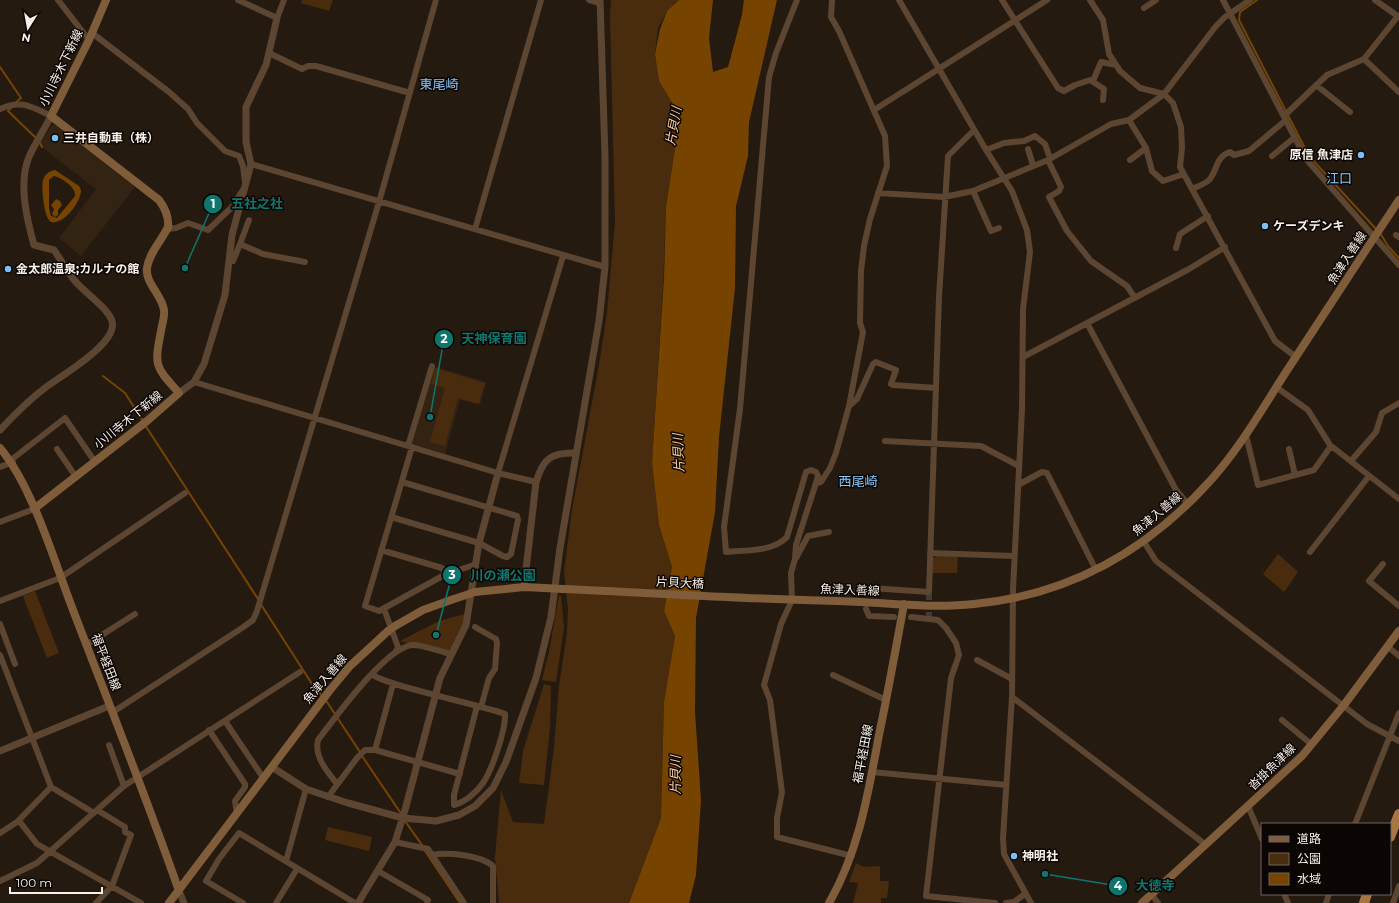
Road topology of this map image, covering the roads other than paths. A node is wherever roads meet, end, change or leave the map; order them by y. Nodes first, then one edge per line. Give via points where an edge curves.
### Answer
1 (58, 0) edge
2 (106, 0) edge
3 (238, 0) edge
4 (284, 0) edge
5 (436, 0) edge
6 (541, 0) edge
7 (589, 0) edge
8 (797, 0) edge
9 (832, 0) edge
10 (899, 0) edge
11 (1002, 0) edge
12 (1047, 0) edge
13 (1090, 0) edge
14 (1156, 0) edge
15 (1223, 0) edge
16 (1250, 0) edge
17 (1375, 0) edge
18 (600, 2) edge
19 (1144, 8) dead end
20 (1231, 13) junction
21 (1398, 17) edge
22 (277, 18) junction
23 (1016, 20) junction
24 (90, 37) junction
25 (269, 53) junction
26 (1364, 59) junction
27 (1116, 65) junction
28 (939, 70) junction
29 (1093, 81) junction
30 (1316, 85) junction
31 (1399, 92) edge
32 (410, 93) junction
33 (1164, 94) junction
34 (1103, 100) dead end
35 (0, 109) edge
36 (874, 110) junction
37 (1350, 112) dead end
38 (51, 116) junction
39 (1285, 118) junction
40 (1129, 120) junction
41 (974, 130) junction
42 (1295, 137) junction
43 (1146, 148) junction
44 (1028, 149) dead end
45 (986, 150) junction
46 (1272, 156) dead end
47 (1049, 159) junction
48 (1130, 160) dead end
49 (251, 164) junction
50 (1033, 165) junction
51 (1184, 174) junction
52 (1004, 178) junction
53 (245, 188) junction
54 (1192, 189) junction
55 (973, 190) junction
56 (878, 194) junction
57 (944, 197) junction
58 (1399, 200) edge
59 (380, 202) junction
60 (1208, 216) junction
61 (249, 220) dead end
62 (999, 228) dead end
63 (168, 229) junction
64 (475, 230) junction
65 (1375, 237) junction
66 (240, 244) junction
67 (1225, 247) junction
68 (1176, 248) dead end
69 (563, 256) junction
70 (229, 261) junction
71 (305, 262) dead end
72 (1399, 265) edge
73 (605, 267) junction
74 (1135, 298) junction
75 (1086, 323) junction
76 (1022, 357) junction
77 (1296, 357) junction
78 (432, 366) dead end
79 (194, 382) junction
80 (1276, 387) junction
81 (936, 388) junction
82 (180, 393) junction
83 (1399, 403) edge
84 (849, 406) junction
85 (314, 418) junction
86 (0, 430) edge
87 (1246, 435) junction
88 (885, 441) dead end
89 (934, 443) junction
90 (1331, 446) junction
91 (410, 447) junction
92 (0, 448) edge
93 (57, 449) dead end
94 (1289, 449) dead end
95 (576, 453) junction
96 (12, 461) junction
97 (1351, 461) junction
98 (95, 462) junction
99 (1019, 466) junction
100 (0, 467) edge
101 (498, 473) junction
102 (1295, 475) junction
103 (1369, 476) junction
104 (76, 477) junction
105 (402, 482) junction
106 (536, 482) junction
107 (816, 483) junction
108 (1018, 485) junction
109 (185, 493) dead end
110 (1399, 499) edge
111 (1188, 504) junction
112 (487, 508) junction
113 (34, 509) junction
114 (391, 517) junction
115 (0, 522) edge
116 (829, 532) dead end
117 (1144, 542) junction
118 (479, 543) junction
119 (381, 550) junction
120 (1310, 552) dead end
121 (930, 553) junction
122 (1014, 556) junction
123 (795, 559) junction
124 (1383, 564) dead end
125 (474, 565) junction
126 (1096, 570) junction
127 (446, 574) junction
128 (60, 578) junction
129 (524, 587) junction
130 (574, 589) joint
131 (867, 593) dead end
132 (1014, 599) junction
133 (788, 600) junction
134 (0, 601) edge
135 (904, 604) junction
136 (1399, 606) edge
137 (384, 608) junction
138 (866, 609) dead end
139 (135, 614) dead end
140 (894, 617) dead end
141 (911, 617) dead end
142 (0, 624) edge
143 (475, 627) dead end
144 (1399, 631) edge
145 (86, 645) junction
146 (1387, 646) junction
147 (395, 654) junction
148 (451, 654) junction
149 (0, 655) edge
150 (1399, 656) edge
151 (977, 660) dead end
152 (15, 664) dead end
153 (300, 672) dead end
154 (372, 674) junction
155 (833, 675) dead end
156 (1012, 679) junction
157 (393, 684) junction
158 (436, 694) junction
159 (1012, 697) junction
160 (886, 700) junction
161 (1344, 705) junction
162 (479, 706) junction
163 (111, 709) junction
164 (1399, 713) edge
165 (1282, 720) dead end
166 (225, 721) junction
167 (209, 730) junction
168 (33, 738) junction
169 (1390, 738) junction
170 (1399, 741) edge
171 (1311, 744) junction
172 (109, 745) dead end
173 (375, 750) junction
174 (0, 751) edge
175 (417, 763) junction
176 (272, 768) junction
177 (872, 772) junction
178 (460, 774) junction
179 (139, 777) junction
180 (264, 778) junction
181 (939, 778) junction
182 (337, 784) junction
183 (1006, 785) junction
184 (124, 786) junction
185 (51, 787) junction
186 (306, 789) junction
187 (328, 797) junction
188 (1248, 806) junction
189 (95, 812) junction
190 (238, 814) junction
191 (1399, 814) edge
192 (402, 818) junction
193 (17, 822) junction
194 (1355, 823) edge
195 (0, 832) edge
196 (1391, 834) edge
197 (1261, 837) edge
198 (395, 842) junction
199 (1206, 846) junction
200 (50, 851) junction
201 (432, 855) junction
202 (852, 856) junction
203 (286, 861) junction
204 (297, 868) junction
205 (378, 870) junction
206 (0, 881) edge
207 (112, 886) junction
208 (1399, 886) edge
209 (180, 891) junction
210 (1025, 894) junction
211 (1152, 895) junction
212 (926, 900) edge
213 (238, 902) edge
214 (429, 902) edge
215 (965, 902) edge
216 (96, 903) edge
217 (141, 903) edge
218 (169, 903) edge
219 (184, 903) edge
220 (276, 903) edge
221 (357, 903) edge
222 (464, 903) edge
223 (493, 903) edge
224 (829, 903) edge
225 (995, 903) edge
226 (1006, 903) edge
227 (1031, 903) edge
228 (1142, 903) edge
229 (1158, 903) edge
230 (1393, 903) edge

1 - 24 street
2 - 24 main road, 小川寺木下新線
3 - 22 street
4 - 22 street
5 - 32 street
6 - 64 street
7 - 18 street
8 - 107 street via 769,78 740,409 724,527 726,552 772,547 782,542 787,537 806,472 816,472
9 - 36 street via 831,17
10 - 28 street
11 - 23 street
12 - 23 street
13 - 27 street via 1103,20 1109,54
14 - 19 street
15 - 20 street
16 - 20 street
17 - 21 street
18 - 73 street via 605,156
20 - 33 street via 1216,26
20 - 39 street
21 - 26 street
22 - 25 street
23 - 28 street
23 - 29 street via 1060,91 1064,92 1083,82
24 - 38 main road, 小川寺木下新線
24 - 53 street via 174,96 226,151 239,156 244,166
25 - 32 street via 302,69 316,66
25 - 49 street via 246,107 246,142
26 - 30 street via 1327,76
26 - 31 street
27 - 29 street via 1101,62
27 - 33 street via 1140,88
28 - 36 street
28 - 41 street
29 - 34 street via 1104,89
30 - 37 street
30 - 39 street
32 - 59 street
33 - 40 street
33 - 51 street via 1173,103 1181,128 1180,161
35 - 38 street via 18,103 29,105
36 - 56 street via 885,136 887,166
38 - 63 main road, 小川寺木下新線 via 159,200 169,221
38 - 86 street via 29,158 24,174 30,234 34,245 54,250 75,281 100,305 112,321 112,328 108,337 92,353 44,388
39 - 42 street
39 - 54 street via 1249,151 1234,155 1228,152 1224,155 1218,160 1210,178
40 - 43 street
40 - 47 street via 1111,124
41 - 45 street
41 - 57 street via 948,156
42 - 46 street
42 - 65 street via 1306,159
43 - 48 street
43 - 51 street via 1152,171 1163,181
44 - 50 street
45 - 47 street via 1035,136 1045,144
45 - 52 street
47 - 50 street
47 - 74 street via 1060,187 1059,191 1049,197 1068,231 1091,261 1127,286
49 - 53 street
49 - 59 street
50 - 52 street
51 - 54 street
52 - 55 street
52 - 76 street via 1012,191 1027,230 1030,252 1023,309
53 - 63 street via 232,207 208,230 188,223
53 - 70 street via 232,235
54 - 60 street
55 - 57 street
55 - 62 street via 991,231
56 - 57 street
56 - 84 street via 870,219 861,270 862,332
57 - 81 street
58 - 65 main road, 魚津入善線
59 - 64 street
59 - 85 street
60 - 67 street
60 - 68 street via 1180,234
61 - 66 street
63 - 82 main road, 小川寺木下新線 via 147,268 148,276 164,309 156,349 159,368
64 - 69 street
65 - 72 street
65 - 77 main road, 魚津入善線
66 - 70 street via 233,260
66 - 71 street via 263,254
67 - 74 street
67 - 77 street via 1276,342
69 - 73 street
69 - 101 street
70 - 79 street via 225,295 204,364
73 - 95 street via 599,321
74 - 75 street
75 - 76 street
75 - 111 street via 1176,490
76 - 99 street
77 - 80 main road, 魚津入善線
78 - 91 street
79 - 82 street
79 - 85 street
80 - 87 main road, 魚津入善線
80 - 90 street via 1308,410
81 - 84 street via 893,385 896,370 876,362 857,399
81 - 89 street
82 - 98 main road, 小川寺木下新線
83 - 97 street via 1382,413 1376,432
84 - 107 street via 830,468 821,482
85 - 91 street
85 - 163 street via 253,620
87 - 102 street via 1258,485
87 - 111 main road, 魚津入善線 via 1229,459
88 - 89 street
89 - 99 street via 981,446
89 - 121 street
90 - 97 street
90 - 102 street via 1314,470
91 - 101 street
91 - 105 street
92 - 96 main road, 福平経田線
93 - 104 street
94 - 102 street
95 - 106 street via 562,452 547,459 540,469
95 - 192 street via 544,649 506,762 493,788 475,806 459,815 436,821
96 - 98 street via 65,418
96 - 100 street
96 - 113 main road, 福平経田線
97 - 103 street
98 - 104 main road, 小川寺木下新線
99 - 108 street
101 - 106 street
101 - 112 street
103 - 110 street
103 - 120 street
104 - 113 main road, 小川寺木下新線
105 - 112 street
105 - 114 street
106 - 129 street
107 - 123 street via 796,545
108 - 122 street
108 - 126 street via 1042,472 1047,473
109 - 128 street
111 - 117 main road, 魚津入善線
112 - 118 street
112 - 118 street via 517,516 518,520 510,554 507,557
113 - 115 street
113 - 128 main road, 福平経田線
114 - 118 street
114 - 119 street
116 - 123 street via 808,536
117 - 126 main road, 魚津入善線
117 - 161 street via 1156,561
118 - 125 street
119 - 127 street via 442,568
119 - 137 street via 365,606 379,611
121 - 122 street
121 - 131 street via 929,592 871,588
122 - 132 street
123 - 133 street
124 - 136 street via 1369,582
125 - 127 street
125 - 148 street via 466,625
126 - 132 main road, 魚津入善線 via 1063,585
127 - 137 street
128 - 134 street
128 - 145 main road, 福平経田線
129 - 130 main road, 魚津入善線, bridge
129 - 176 main road, 魚津入善線, bridge via 475,592 423,610 388,631 355,661 330,690
130 - 133 main road, 片貝大橋
132 - 135 main road, 魚津入善線 via 972,604
132 - 156 street
133 - 135 main road, 魚津入善線
133 - 202 street via 764,685 770,700 782,792 777,818 777,837
135 - 160 main road, 福平経田線
137 - 147 street via 398,647
138 - 140 street via 869,616
139 - 145 street
141 - 181 street via 938,620 956,643 958,655 950,678
142 - 152 street
143 - 162 street via 496,639 498,643 495,670 488,678
144 - 146 main road, 沓掛魚津線
145 - 163 main road, 福平経田線
146 - 150 street
146 - 161 main road, 沓掛魚津線
147 - 148 street via 402,648 413,645
147 - 154 street
148 - 158 street
149 - 168 street
151 - 156 street
153 - 166 street
154 - 157 street via 375,678
154 - 182 street via 318,740 318,756
155 - 160 street
156 - 159 street
157 - 158 street
157 - 173 street
158 - 162 street
158 - 175 street
159 - 183 street
159 - 199 street
160 - 177 main road, 福平経田線
161 - 169 street via 1367,724
161 - 171 main road, 沓掛魚津線
162 - 178 street
162 - 178 street via 505,714 506,725 483,783 462,803 454,804
163 - 168 street
163 - 179 main road, 福平経田線
164 - 169 street
165 - 171 street
166 - 167 street
166 - 180 street
167 - 179 street
167 - 190 street via 245,784 236,801
168 - 174 street
168 - 185 street
169 - 170 street
169 - 194 street
171 - 188 main road, 沓掛魚津線
172 - 184 street
173 - 175 street
173 - 182 street via 365,750
175 - 178 street
175 - 192 street
176 - 180 main road, 魚津入善線
176 - 186 street
177 - 181 street
177 - 202 main road, 福平経田線
179 - 184 street
179 - 209 main road, 福平経田線
180 - 190 main road, 魚津入善線
181 - 183 street
181 - 212 street
182 - 187 street
183 - 210 street via 1004,854
184 - 189 street
185 - 189 street
185 - 193 street
186 - 187 street
186 - 203 street
187 - 192 street
188 - 197 street
188 - 199 main road, 沓掛魚津線
189 - 200 street
189 - 207 street via 125,827 125,832 131,835
190 - 209 main road, 魚津入善線
191 - 196 highway
192 - 198 street
193 - 195 street
193 - 200 street via 23,824 37,844
198 - 201 street via 428,850
198 - 205 street
199 - 211 main road, 沓掛魚津線
200 - 206 street via 37,863
200 - 207 street
201 - 222 street
201 - 223 street via 444,853 487,860 492,866
202 - 224 main road, 福平経田線
203 - 204 street
203 - 213 street via 239,833 206,881
204 - 220 street
204 - 221 street
205 - 214 street
205 - 221 street
207 - 216 street
207 - 217 street
208 - 230 street
209 - 218 main road, 魚津入善線
209 - 219 street
210 - 226 street via 1014,902
210 - 227 street
211 - 228 main road, 沓掛魚津線
211 - 229 street
212 - 215 street
215 - 225 street

